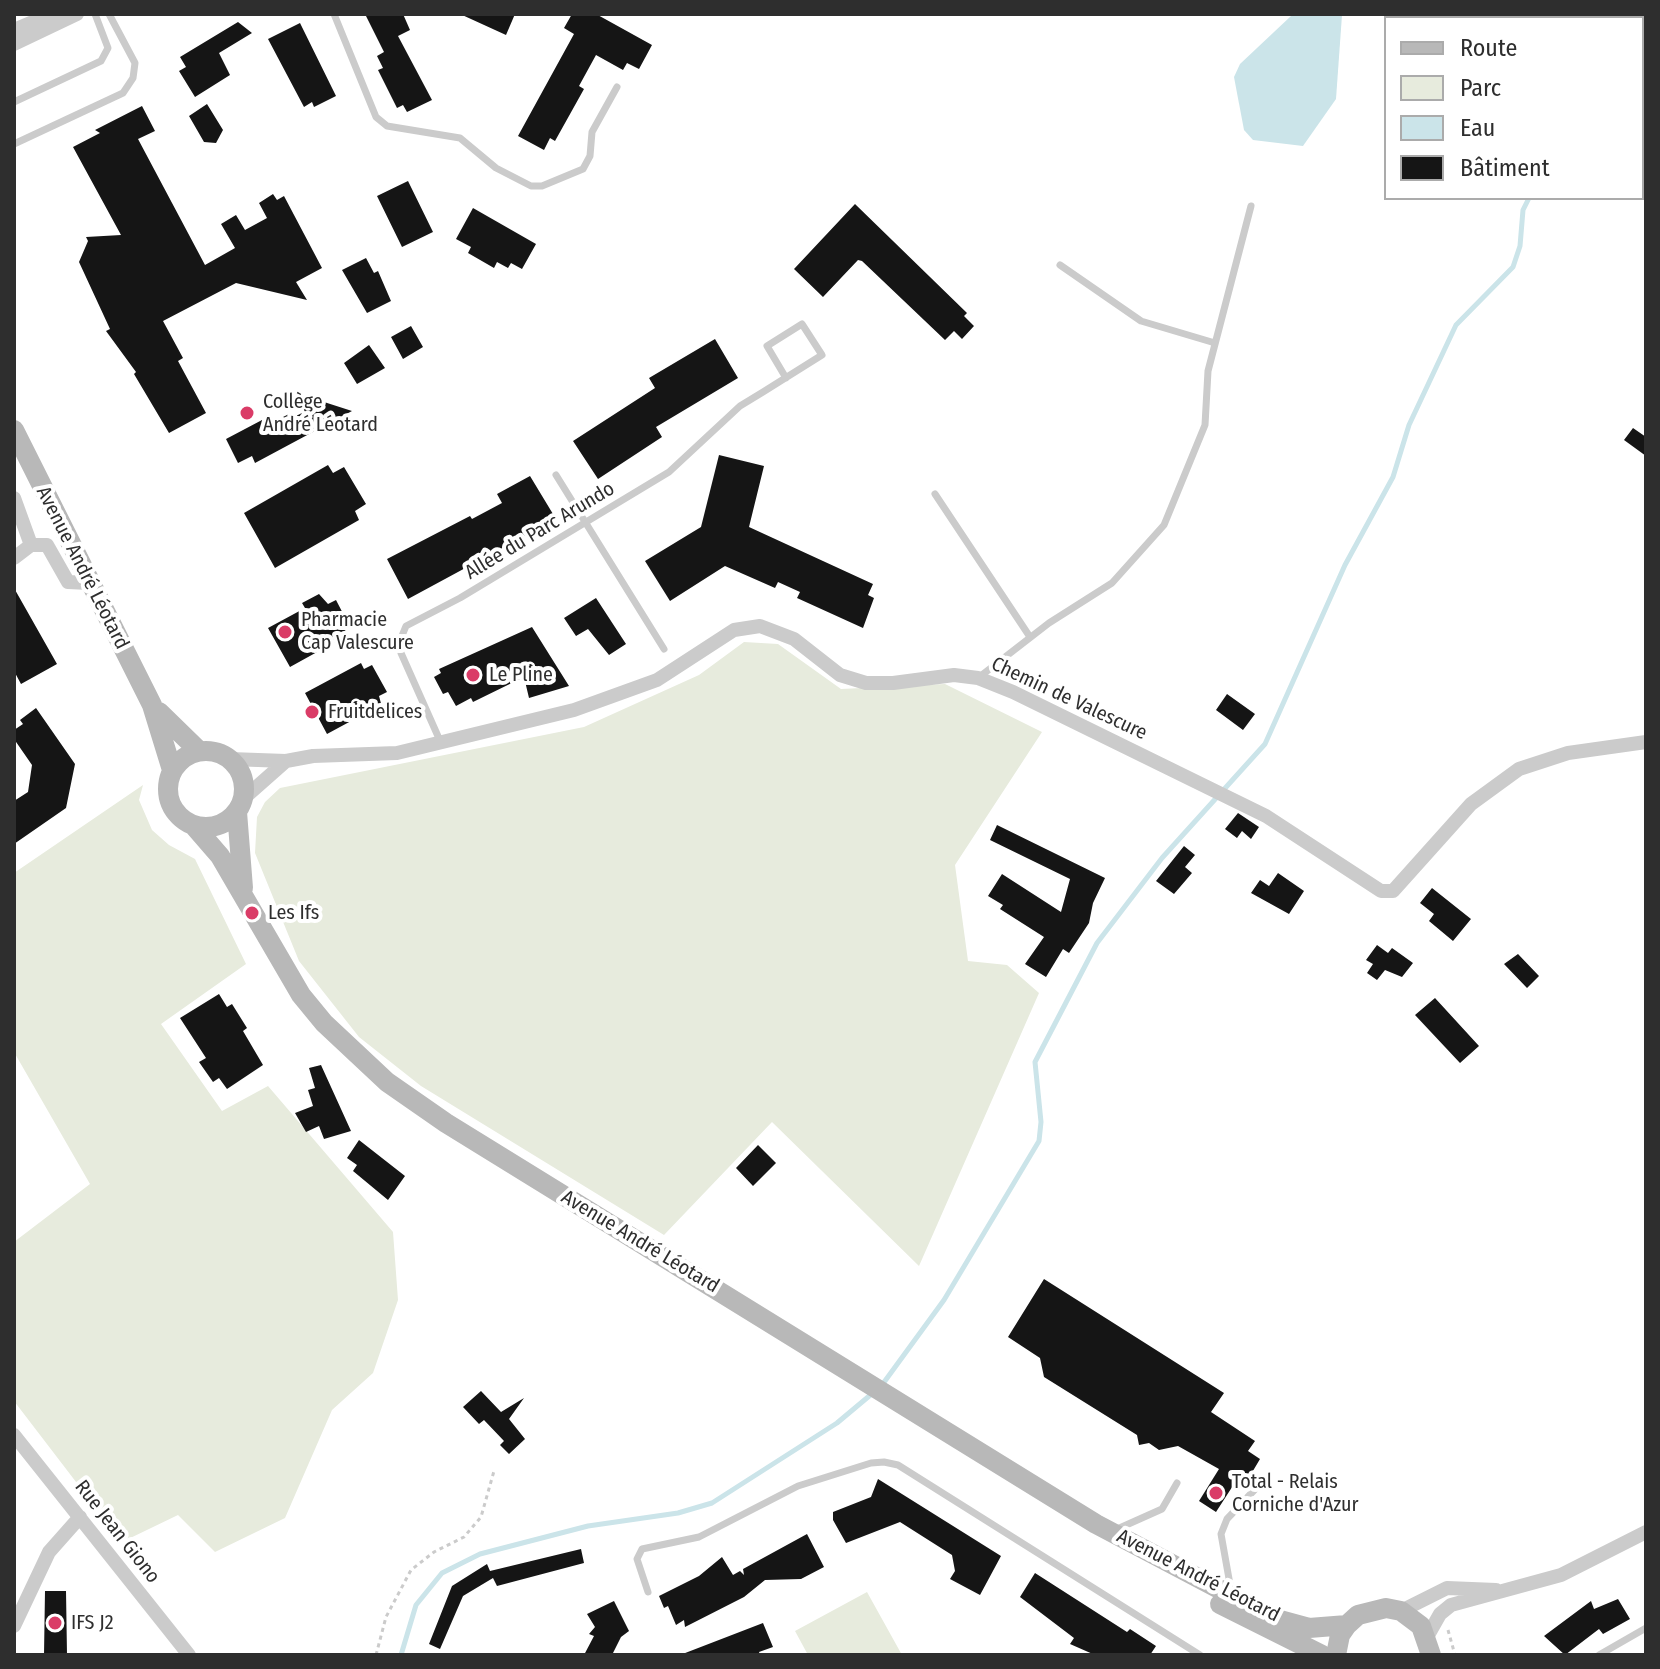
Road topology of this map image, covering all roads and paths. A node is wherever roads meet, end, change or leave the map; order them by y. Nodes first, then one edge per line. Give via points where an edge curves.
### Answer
1 (52, 14) edge
2 (77, 14) edge
3 (95, 14) edge
4 (109, 14) edge
5 (334, 14) edge
6 (14, 30) edge
7 (14, 44) edge
8 (617, 87) dead end
9 (14, 102) edge
10 (14, 144) edge
11 (1251, 206) dead end
12 (1060, 265) dead end
13 (1215, 343) junction
14 (786, 378) junction
15 (14, 430) edge
16 (556, 475) dead end
17 (935, 494) dead end
18 (14, 498) edge
19 (585, 522) junction
20 (31, 545) junction
21 (14, 558) edge
22 (89, 583) junction
23 (1030, 637) junction
24 (664, 649) dead end
25 (978, 678) junction
26 (152, 705) junction
27 (1646, 742) edge
28 (441, 743) junction
29 (199, 751) junction
30 (230, 759) junction
31 (286, 761) junction
32 (172, 770) junction
33 (240, 805) junction
34 (194, 826) junction
35 (244, 896) junction
36 (14, 1435) edge
37 (494, 1471) dead end
38 (1177, 1483) dead end
39 (1260, 1484) dead end
40 (80, 1517) junction
41 (1105, 1528) junction
42 (1646, 1532) edge
43 (1505, 1591) junction
44 (648, 1592) dead end
45 (1233, 1596) junction
46 (1401, 1611) junction
47 (1442, 1620) dead end
48 (1347, 1625) junction
49 (14, 1626) edge
50 (1646, 1628) edge
51 (1431, 1650) edge
52 (189, 1655) edge
53 (376, 1655) edge
54 (1200, 1655) edge
55 (1322, 1655) edge
56 (1336, 1655) edge
57 (1455, 1655) edge
58 (1599, 1655) edge

1 - 6 street
2 - 7 street
3 - 9 lane via 108,48 101,61
4 - 10 lane via 135,63 123,93
5 - 8 lane via 376,117 387,126 460,138 496,168 531,186 583,169 592,132
11 - 13 lane
12 - 13 lane via 1141,321
13 - 23 lane via 1205,425 1164,525 1112,583
14 - 14 lane, Allée du Parc Arundo via 822,355 802,324 767,346
14 - 19 lane, Allée du Parc Arundo via 740,406 669,472
15 - 22 main road, Avenue André Léotard
16 - 19 lane
17 - 23 lane
18 - 20 street
19 - 24 lane
19 - 28 lane, Allée du Parc Arundo via 406,626 401,653
20 - 21 street
20 - 22 street via 47,545 68,582
22 - 26 main road, Avenue André Léotard
23 - 25 lane
25 - 27 street, Chemin de Valescure via 1266,816 1381,891 1393,891 1471,804 1519,769 1568,753
25 - 28 street, Chemin de Valescure via 943,675 866,683 831,669 781,631 745,626 639,687 574,710
26 - 29 main road, Avenue André Léotard
26 - 32 main road, Avenue André Léotard
28 - 31 street, Chemin de Valescure via 397,753
29 - 30 main road
29 - 32 main road
30 - 31 street, Chemin de Valescure
30 - 33 main road via 242,777
31 - 33 street
32 - 34 main road via 167,789 172,808
33 - 34 main road via 222,824
33 - 35 main road, Avenue André Léotard
34 - 35 main road, Avenue André Léotard
35 - 41 main road, Avenue André Léotard via 301,995 387,1082
36 - 40 street, Rue Jean Giono
37 - 53 path via 481,1517 464,1537 411,1570 386,1617
38 - 41 lane via 1162,1509
39 - 45 lane via 1227,1519 1221,1534
40 - 49 street via 49,1552
40 - 52 street, Rue Jean Giono
41 - 45 main road, Avenue André Léotard
41 - 55 main road, Avenue André Léotard via 1110,1538 1247,1620
42 - 43 street via 1561,1575
43 - 46 street via 1447,1588
43 - 51 street via 1451,1605 1440,1614
44 - 54 lane via 637,1559 642,1549 699,1537 798,1486 884,1462 898,1465
45 - 48 main road, Avenue André Léotard via 1276,1619 1309,1628
46 - 48 main road, Avenue André Léotard via 1372,1609
46 - 51 main road via 1412,1617
47 - 57 path via 1454,1639
48 - 56 main road
50 - 58 lane

